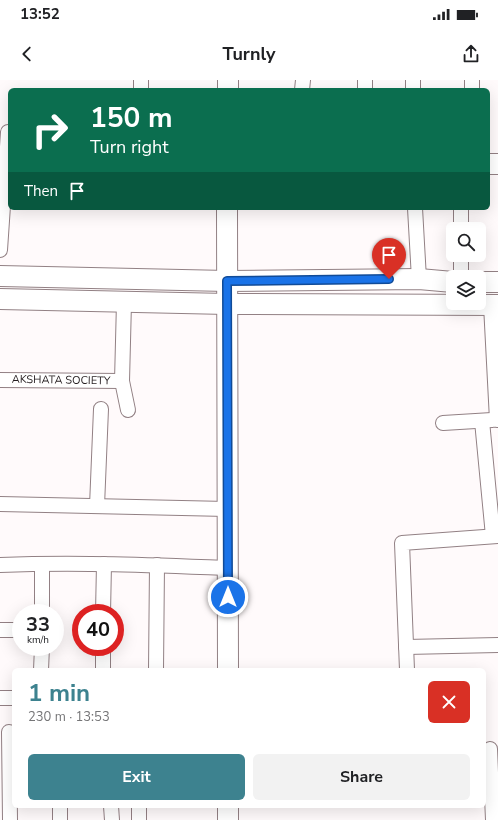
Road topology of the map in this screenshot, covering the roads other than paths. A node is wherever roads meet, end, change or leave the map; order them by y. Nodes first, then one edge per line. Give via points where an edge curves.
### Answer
1 (6, 132) edge
2 (227, 210) edge
3 (415, 210) edge
4 (461, 210) edge
5 (461, 222) edge
6 (0, 250) edge
7 (0, 276) edge
8 (419, 279) junction
9 (227, 281) junction
10 (446, 281) edge
11 (486, 282) edge
12 (498, 282) edge
13 (0, 299) edge
14 (124, 302) junction
15 (227, 304) junction
16 (495, 305) edge
17 (0, 380) edge
18 (122, 381) junction
19 (101, 410) dead end
20 (128, 410) dead end
21 (497, 420) edge
22 (482, 421) junction
23 (443, 423) dead end
24 (0, 504) edge
25 (97, 506) junction
26 (227, 509) junction
27 (496, 536) edge
28 (42, 564) junction
29 (104, 564) junction
30 (0, 565) edge
31 (157, 565) junction
32 (228, 568) junction
33 (42, 604) edge
34 (103, 604) edge
35 (0, 630) edge
36 (12, 630) edge
37 (498, 645) edge
38 (406, 647) junction
39 (42, 656) edge
40 (103, 656) edge
41 (42, 668) edge
42 (103, 668) edge
43 (156, 668) edge
44 (228, 668) edge
45 (407, 668) edge
46 (0, 698) edge
47 (12, 698) edge
48 (8, 732) edge
49 (491, 748) edge
50 (60, 808) edge
51 (111, 808) edge
52 (139, 808) edge
53 (228, 808) edge
54 (10, 820) edge
55 (60, 820) edge
56 (112, 820) edge
57 (139, 820) edge
58 (228, 820) edge
59 (493, 820) edge

1 - 6 street
2 - 9 street
3 - 8 street
4 - 5 street
7 - 9 street
8 - 9 street
8 - 10 street
9 - 15 street
11 - 12 street
13 - 14 street
14 - 15 street
14 - 18 street
15 - 16 street
15 - 26 street
16 - 21 street
17 - 18 street, AKSHATA SOCIETY
18 - 20 street
19 - 25 street
21 - 22 street
22 - 23 street
22 - 27 street
24 - 25 street
25 - 26 street
26 - 32 street
27 - 38 street via 402,543
28 - 29 street
28 - 30 street
28 - 33 street
29 - 31 street
29 - 34 street
31 - 32 street
31 - 43 street
32 - 44 street
35 - 36 street
37 - 38 street
38 - 45 street
39 - 41 street
40 - 42 street
46 - 47 street
48 - 54 street
49 - 59 street
50 - 55 street
51 - 56 street
52 - 57 street
53 - 58 street

